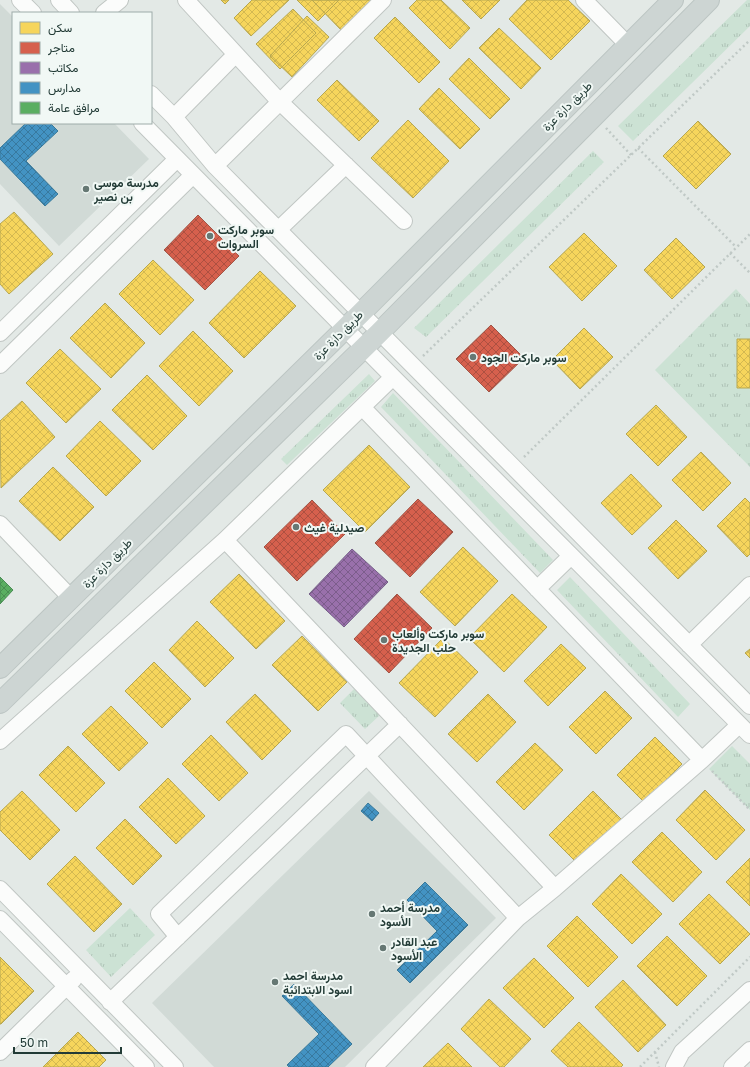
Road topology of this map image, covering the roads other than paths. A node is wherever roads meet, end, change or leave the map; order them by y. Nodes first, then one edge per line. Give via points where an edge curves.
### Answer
1 (20, 0) edge
2 (59, 0) edge
3 (120, 0) edge
4 (186, 0) edge
5 (383, 0) edge
6 (584, 0) edge
7 (673, 0) edge
8 (709, 0) edge
9 (32, 12) edge
10 (70, 12) edge
11 (105, 12) edge
12 (628, 45) junction
13 (236, 55) junction
14 (152, 95) edge
15 (280, 102) junction
16 (174, 117) junction
17 (143, 124) edge
18 (177, 159) junction
19 (346, 165) junction
20 (215, 166) junction
21 (193, 175) junction
22 (404, 221) dead end
23 (278, 230) junction
24 (360, 314) junction
25 (345, 328) junction
26 (0, 333) edge
27 (379, 333) junction
28 (364, 348) junction
29 (0, 365) edge
30 (393, 377) junction
31 (362, 407) junction
32 (0, 524) edge
33 (225, 540) junction
34 (571, 556) junction
35 (750, 585) edge
36 (537, 589) junction
37 (71, 598) junction
38 (689, 645) junction
39 (0, 668) edge
40 (0, 703) edge
41 (750, 706) edge
42 (400, 724) junction
43 (745, 730) edge
44 (0, 740) edge
45 (366, 756) junction
46 (702, 760) junction
47 (555, 888) junction
48 (0, 889) edge
49 (518, 918) junction
50 (0, 919) edge
51 (178, 936) junction
52 (81, 972) junction
53 (66, 986) junction
54 (750, 990) edge
55 (110, 1002) junction
56 (750, 1050) edge
57 (0, 1052) edge
58 (146, 1067) edge
59 (175, 1067) edge
60 (374, 1067) edge
61 (674, 1067) edge
62 (732, 1067) edge

1 - 9 street
2 - 10 street
3 - 11 street
4 - 13 street
5 - 15 street
6 - 12 street
7 - 12 main road, طريق دارة عزة
8 - 27 main road
12 - 24 main road, طريق دارة عزة
13 - 15 street
13 - 16 street
14 - 16 street
15 - 19 street
15 - 20 street
16 - 20 street
17 - 18 street
18 - 21 street
18 - 26 street
19 - 22 street
19 - 23 street
20 - 23 street
21 - 25 street
21 - 29 street
23 - 24 street
24 - 25 main road, طريق دارة عزة
24 - 27 street
25 - 28 street
25 - 37 main road, طريق دارة عزة
27 - 28 main road
27 - 38 street
28 - 30 street
28 - 40 main road
30 - 31 street
30 - 34 street
31 - 33 street
31 - 36 street
32 - 37 street
33 - 42 street
33 - 44 street
34 - 36 street
34 - 43 street
35 - 38 street
36 - 46 street
37 - 39 main road, طريق دارة عزة
38 - 41 street
42 - 45 street
42 - 47 street
43 - 46 street
45 - 49 street
45 - 51 street
45 - 51 street via 346,734 334,745 159,914
46 - 47 street
47 - 49 street
48 - 52 street
49 - 60 street
50 - 53 street
51 - 55 street
52 - 53 street
52 - 55 street
53 - 57 street
53 - 58 street
54 - 61 street via 682,1052
55 - 59 street
56 - 62 street

